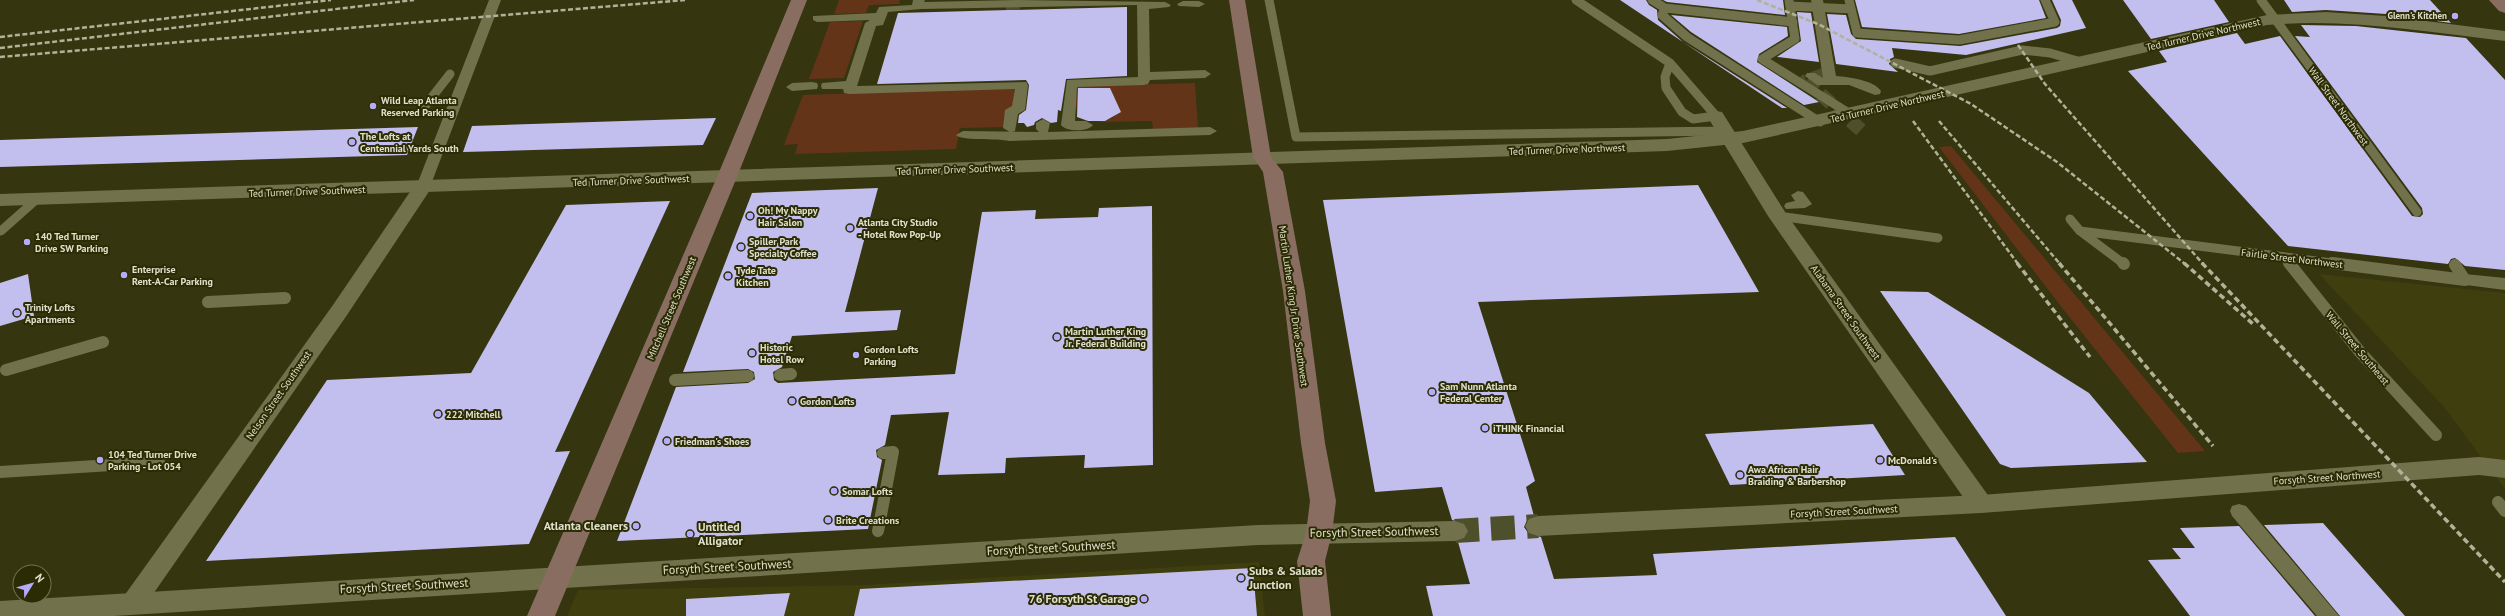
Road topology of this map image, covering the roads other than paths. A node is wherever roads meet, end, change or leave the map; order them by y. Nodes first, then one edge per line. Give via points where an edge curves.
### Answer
1 (495, 0) edge
2 (799, 0) edge
3 (1113, 0) edge
4 (1237, 0) edge
5 (1269, 0) edge
6 (1576, 0) edge
7 (1652, 0) edge
8 (1849, 0) edge
9 (2046, 0) edge
10 (2261, 0) edge
11 (2497, 0) edge
12 (918, 3) edge
13 (1790, 3) edge
14 (1818, 3) edge
15 (1183, 4) dead end
16 (1199, 4) dead end
17 (1166, 5) dead end
18 (1143, 6) junction
19 (1665, 8) junction
20 (2505, 8) edge
21 (1852, 9) junction
22 (881, 16) junction
23 (817, 18) dead end
24 (1792, 22) junction
25 (2505, 36) edge
26 (2081, 62) junction
27 (1670, 63) junction
28 (1895, 63) dead end
29 (450, 74) dead end
30 (1205, 74) dead end
31 (1144, 76) junction
32 (1811, 76) tunnel mouth
33 (1830, 79) junction
34 (851, 85) junction
35 (812, 86) dead end
36 (827, 86) dead end
37 (792, 87) dead end
38 (1875, 91) dead end
39 (425, 106) dead end
40 (1852, 115) junction
41 (1820, 122) junction
42 (1721, 124) junction
43 (1086, 125) dead end
44 (1210, 130) dead end
45 (1068, 131) junction
46 (1010, 132) junction
47 (963, 135) dead end
48 (1262, 158) junction
49 (727, 177) junction
50 (423, 187) junction
51 (37, 199) junction
52 (0, 200) edge
53 (1789, 205) junction
54 (2416, 212) dead end
55 (2070, 219) dead end
56 (1, 231) edge
57 (2080, 231) junction
58 (1938, 238) dead end
59 (2284, 257) junction
60 (2124, 264) dead end
61 (2460, 272) joint
62 (2505, 284) edge
63 (285, 298) dead end
64 (208, 302) dead end
65 (103, 342) dead end
66 (6, 370) dead end
67 (748, 376) dead end
68 (675, 380) dead end
69 (2436, 435) dead end
70 (884, 452) dead end
71 (159, 462) dead end
72 (2505, 468) edge
73 (0, 472) edge
74 (2150, 490) joint
75 (1981, 504) junction
76 (2239, 511) dead end
77 (1538, 526) tunnel mouth
78 (1455, 530) tunnel mouth
79 (878, 531) dead end
80 (1319, 533) junction
81 (558, 578) junction
82 (133, 603) junction
83 (0, 612) edge
84 (44, 612) edge
85 (541, 616) edge
86 (1317, 616) edge
87 (2329, 616) edge

1 - 50 street
2 - 49 main road, Mitchell Street Southwest
3 - 12 street via 1014,5
3 - 18 street via 1143,2
4 - 48 main road, Martin Luther King Jr Drive Southwest
5 - 42 lane via 1296,137
6 - 27 lane
7 - 19 lane
8 - 21 lane
9 - 21 lane via 2055,22 1959,40 1856,33
10 - 54 lane, Wall Street Northwest
11 - 20 main road
12 - 22 street via 916,8 883,9
13 - 14 lane
13 - 24 lane
14 - 21 lane
14 - 33 street
15 - 16 street
17 - 18 street
18 - 31 street
19 - 24 lane
19 - 41 lane via 1662,15 1687,37
22 - 23 street
22 - 34 street via 879,22 871,23
24 - 40 lane via 1795,39 1762,59
25 - 26 street, Ted Turner Drive Northwest via 2309,16 2267,20
26 - 28 lane via 2050,53 2022,50 1930,71
26 - 40 street, Ted Turner Drive Northwest
27 - 42 lane
27 - 42 lane via 1665,77 1666,88 1682,112 1693,119
29 - 39 lane
30 - 31 street
31 - 45 street via 1144,81 1071,83
32 - 33 street via 1820,82
33 - 38 street via 1864,85
34 - 36 street
34 - 46 street via 849,90 1022,85 1018,110 1012,110
35 - 37 street
40 - 41 street, Ted Turner Drive Northwest
41 - 48 street, Ted Turner Drive Northwest via 1743,138 1667,145
42 - 53 street, Alabama Street Southwest
43 - 45 street
44 - 45 street via 1150,128
45 - 46 street via 1042,135
46 - 47 street via 1004,138 999,134
48 - 49 street, Ted Turner Drive Southwest
48 - 80 main road, Martin Luther King Jr Drive Southwest via 1273,172 1294,291 1323,501
49 - 50 street, Ted Turner Drive Southwest
49 - 81 main road, Mitchell Street Southwest
50 - 51 street, Ted Turner Drive Southwest
50 - 82 street, Nelson Street Southwest via 340,310
51 - 52 street, Ted Turner Drive Southwest
51 - 56 lane
53 - 58 lane
53 - 75 street, Alabama Street Southwest
55 - 57 lane
57 - 59 lane, Fairlie Street Northwest
57 - 60 lane
59 - 61 lane, Fairlie Street Northwest
59 - 69 lane, Wall Street Southeast via 2360,352
61 - 62 street, Fairlie Street Northwest
63 - 64 lane
65 - 66 lane
67 - 68 lane
70 - 79 lane via 893,452
71 - 73 lane
72 - 74 street, Forsyth Street Northwest via 2479,466
74 - 75 street, Forsyth Street Southwest
75 - 77 street, Forsyth Street Southwest
76 - 87 street
78 - 80 street, Forsyth Street Southwest
80 - 81 street, Forsyth Street Southwest
80 - 86 main road, Martin Luther King Jr Drive Southwest via 1311,562
81 - 82 street, Forsyth Street Southwest
81 - 85 main road, Mitchell Street Southwest
82 - 84 street, Forsyth Street Southwest
83 - 84 street, Forsyth Street Southwest

